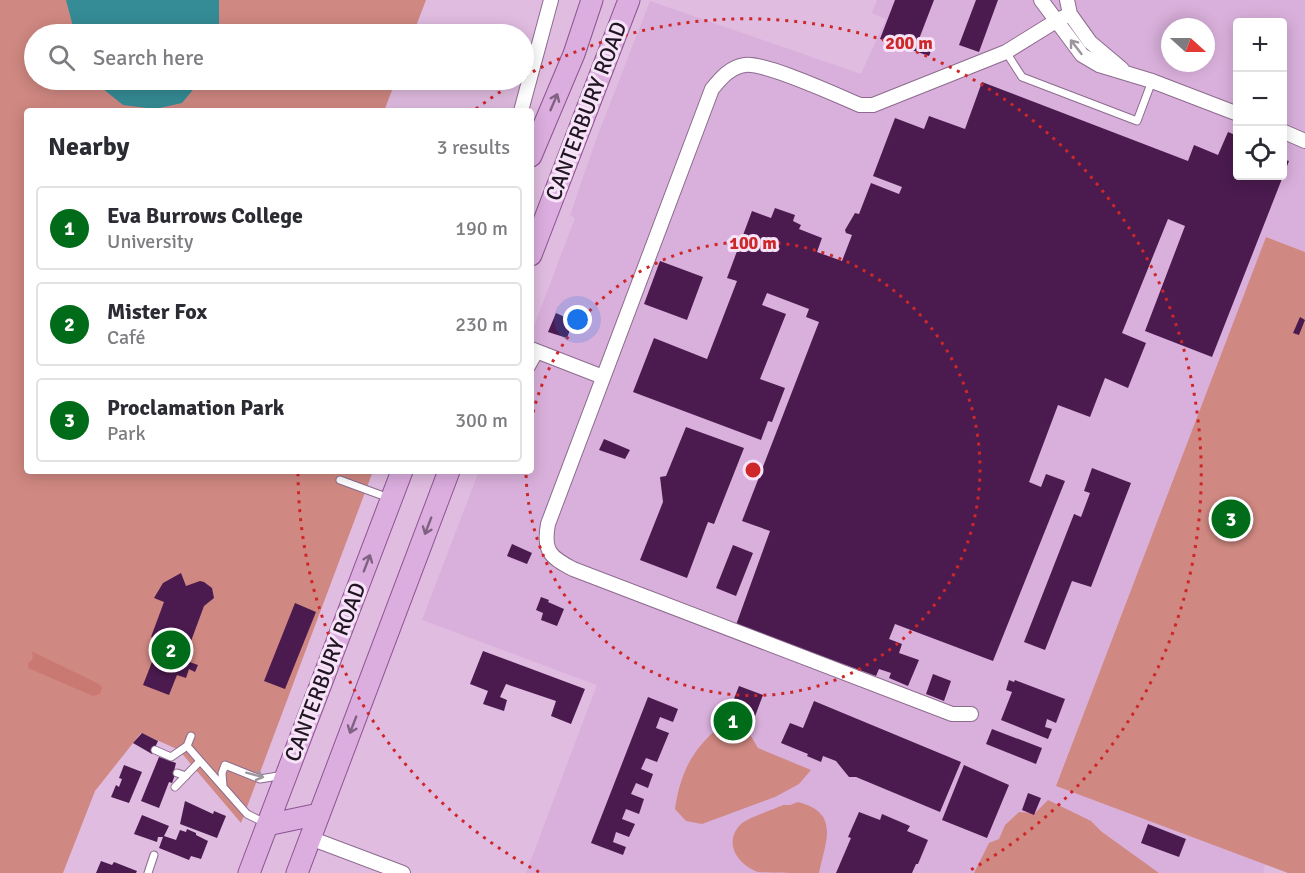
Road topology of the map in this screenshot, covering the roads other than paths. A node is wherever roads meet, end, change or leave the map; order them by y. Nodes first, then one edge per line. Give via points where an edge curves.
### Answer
1 (551, 0) edge
2 (592, 0) edge
3 (629, 0) edge
4 (1041, 0) edge
5 (1068, 7) edge
6 (1056, 21) junction
7 (1006, 52) junction
8 (534, 63) edge
9 (1127, 73) junction
10 (1152, 81) junction
11 (527, 90) edge
12 (522, 108) edge
13 (1233, 112) edge
14 (1287, 133) edge
15 (1305, 141) edge
16 (534, 142) edge
17 (534, 247) edge
18 (536, 350) edge
19 (603, 377) junction
20 (401, 474) edge
21 (448, 474) edge
22 (340, 480) dead end
23 (392, 499) junction
24 (971, 714) dead end
25 (191, 736) dead end
26 (187, 746) junction
27 (155, 750) dead end
28 (200, 761) junction
29 (177, 773) dead end
30 (286, 774) junction
31 (186, 776) junction
32 (223, 786) junction
33 (175, 788) dead end
34 (319, 814) junction
35 (267, 825) junction
36 (310, 838) junction
37 (154, 855) dead end
38 (148, 873) edge
39 (249, 873) edge
40 (297, 873) edge
41 (403, 873) edge

1 - 8 street
16 -> 2 main road, CANTERBURY ROAD via 574,54
3 - 17 main road, CANTERBURY ROAD
4 - 6 street
5 - 6 street
5 - 9 street via 1090,42
6 - 7 street
9 -> 6 street via 1082,55
7 - 10 lane via 1022,77 1137,121
7 - 19 street via 873,105 860,105 752,65 727,72 712,89
9 - 10 street
10 - 13 street
11 - 12 street
14 - 15 street
18 - 19 street
19 - 24 street via 548,524 548,550 556,560 952,714
20 - 23 main road, CANTERBURY ROAD
21 -> 34 main road, CANTERBURY ROAD
22 - 23 lane
30 -> 23 main road, CANTERBURY ROAD
25 - 26 lane
26 - 27 lane via 171,757
26 - 28 lane
28 - 31 lane
28 - 32 lane
29 - 31 lane
32 -> 30 lane via 225,765 260,779
30 - 35 main road, CANTERBURY ROAD
31 - 33 lane
32 - 35 lane via 247,814
34 - 35 main road
34 - 36 main road, CANTERBURY ROAD
35 - 39 main road, CANTERBURY ROAD
36 - 40 main road, CANTERBURY ROAD
36 - 41 street
37 - 38 lane

